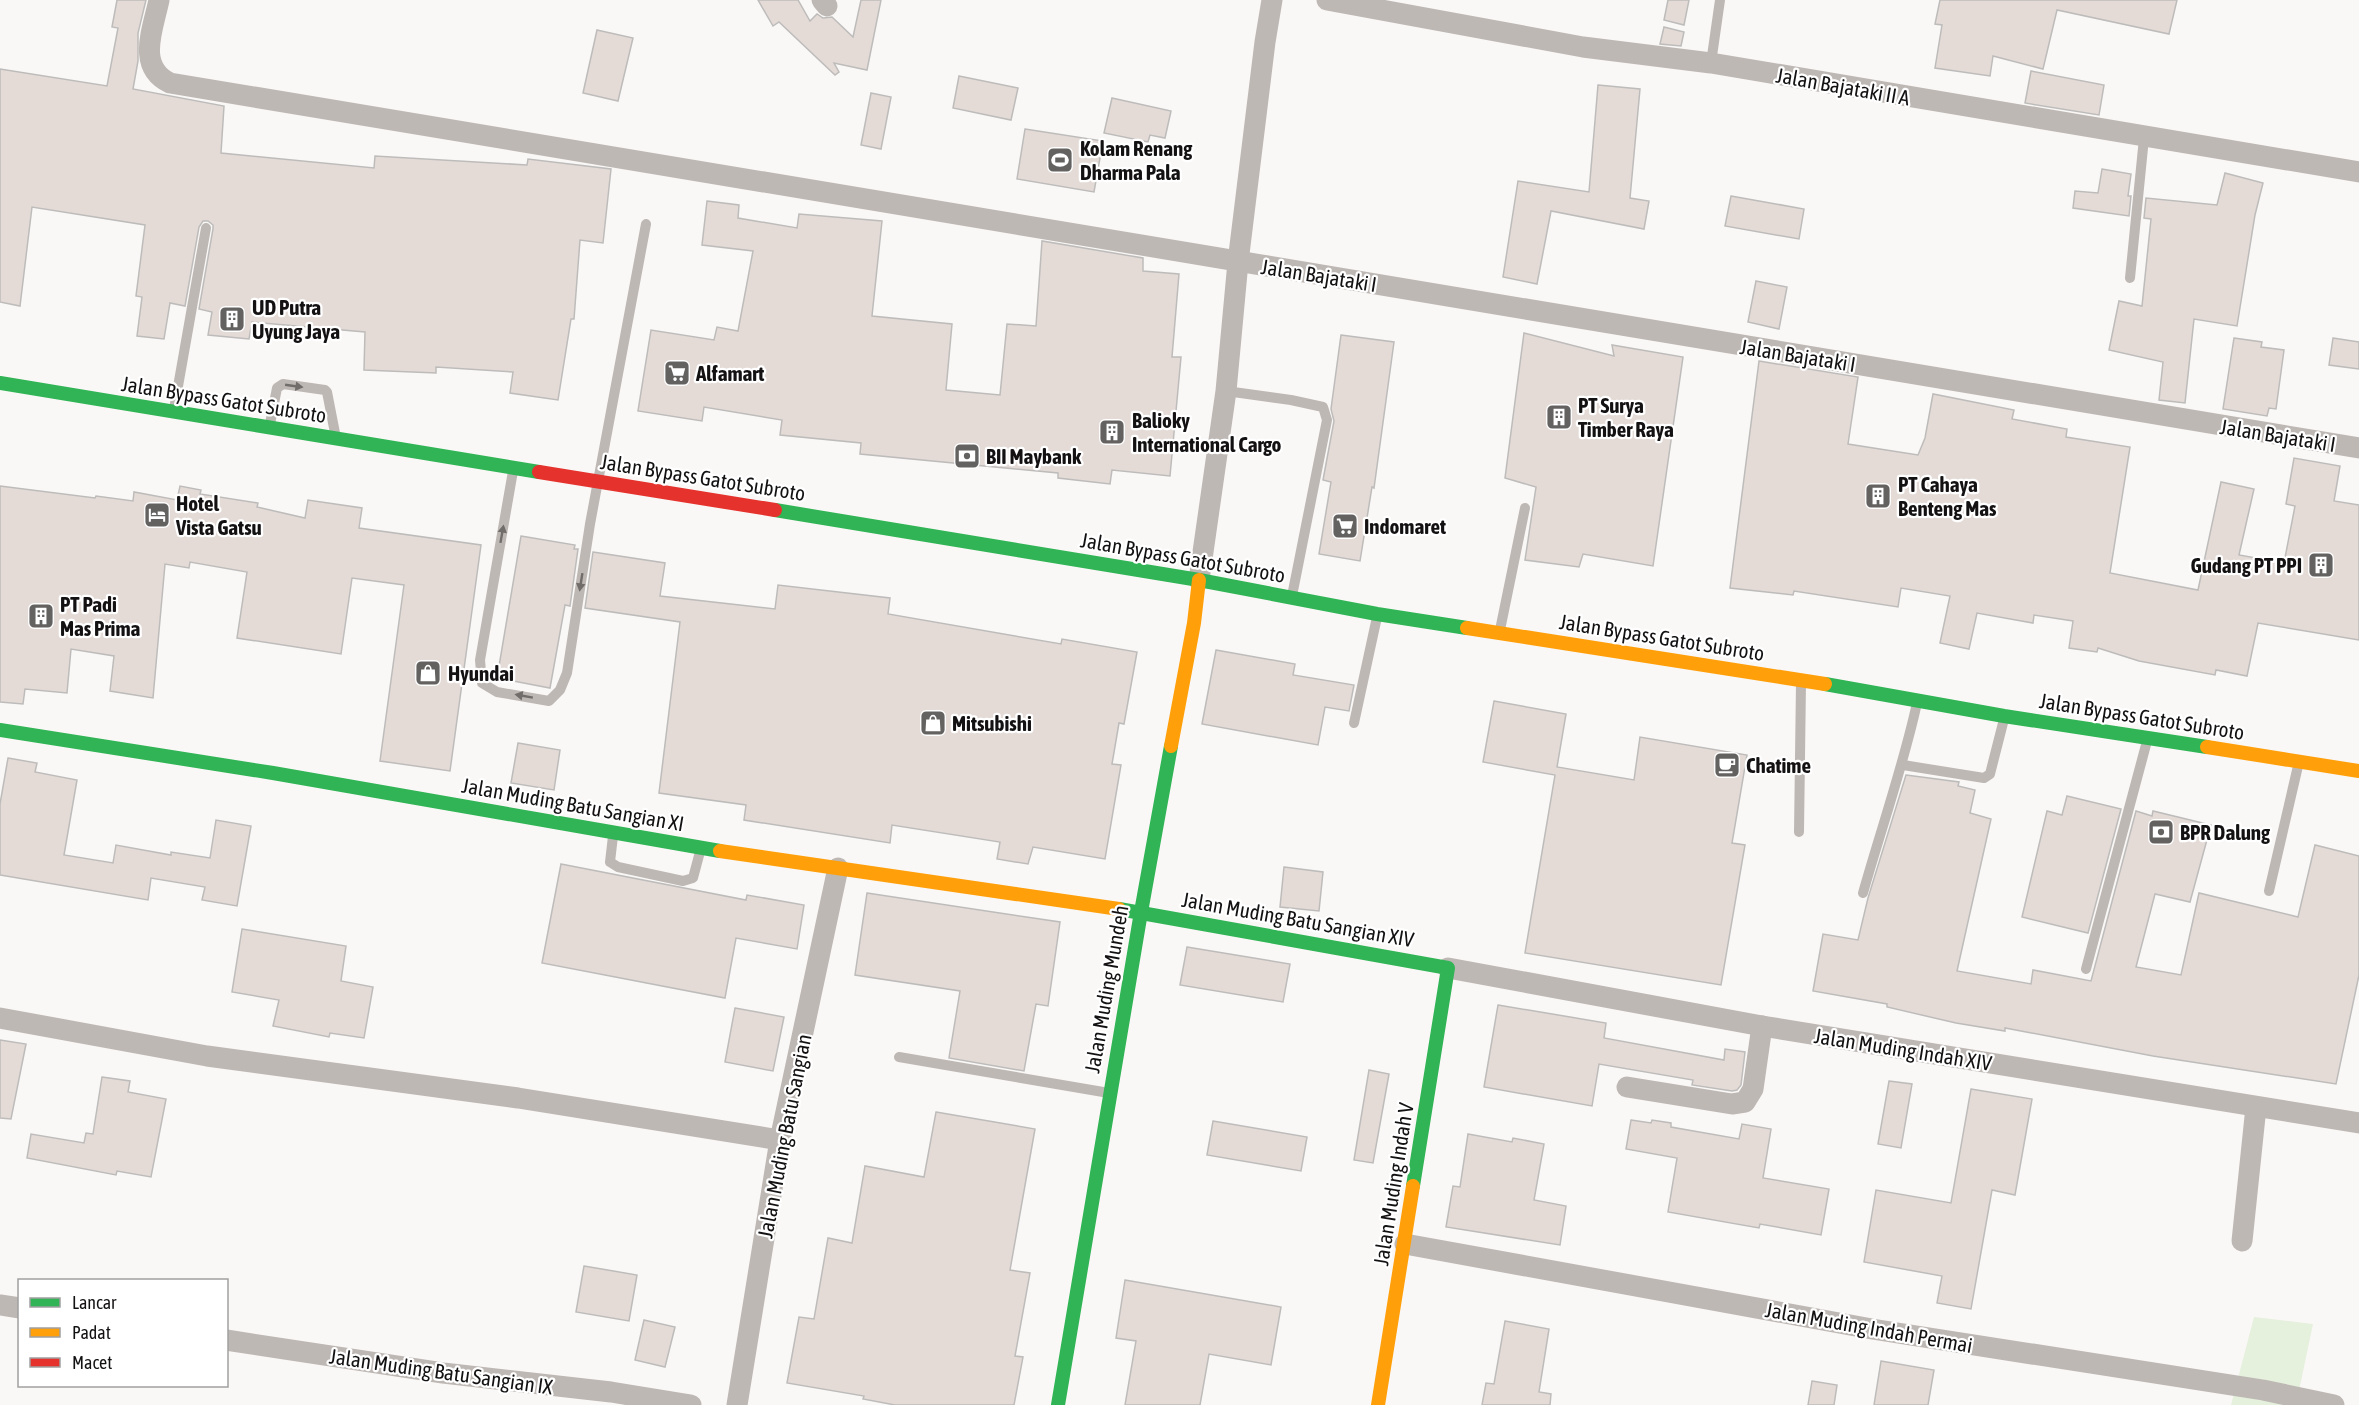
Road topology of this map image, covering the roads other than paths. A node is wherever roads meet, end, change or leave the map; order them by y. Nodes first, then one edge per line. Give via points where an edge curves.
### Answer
1 (159, 0) edge
2 (1272, 0) edge
3 (1327, 0) edge
4 (1720, 0) edge
5 (1711, 63) junction
6 (2144, 138) junction
7 (2359, 172) edge
8 (646, 224) dead end
9 (206, 228) dead end
10 (1238, 262) junction
11 (2130, 278) dead end
12 (0, 383) edge
13 (1226, 391) junction
14 (174, 412) junction
15 (270, 427) junction
16 (336, 438) junction
17 (2359, 447) edge
18 (513, 468) junction
19 (597, 481) junction
20 (1525, 508) dead end
21 (1199, 580) junction
22 (1292, 596) junction
23 (1377, 614) junction
24 (1500, 634) junction
25 (1801, 680) junction
26 (1917, 700) junction
27 (2004, 716) junction
28 (1354, 723) dead end
29 (0, 730) edge
30 (2148, 738) junction
31 (2298, 763) junction
32 (1903, 765) junction
33 (2359, 771) edge
34 (613, 832) junction
35 (1798, 832) dead end
36 (701, 848) junction
37 (838, 868) junction
38 (2269, 891) dead end
39 (1863, 892) dead end
40 (1141, 912) junction
41 (1448, 968) junction
42 (2086, 969) dead end
43 (0, 1018) edge
44 (1762, 1026) junction
45 (899, 1057) dead end
46 (1627, 1087) dead end
47 (1109, 1093) junction
48 (2256, 1107) junction
49 (2359, 1123) edge
50 (780, 1140) junction
51 (2242, 1241) dead end
52 (1405, 1244) junction
53 (0, 1305) edge
54 (18, 1308) edge
55 (228, 1340) edge
56 (2259, 1397) edge
57 (691, 1405) edge
58 (737, 1405) edge
59 (1058, 1405) edge
60 (1377, 1405) edge
61 (2334, 1405) edge

1 - 10 street, Jalan Bajataki I via 148,52 158,77 170,83
2 - 10 street
3 - 5 street, Jalan Bajataki II A via 1583,47
4 - 5 lane
5 - 6 street, Jalan Bajataki II A
6 - 7 street, Jalan Bajataki II A
6 - 11 lane
8 - 19 lane
9 - 14 lane
10 - 13 street
10 - 17 street, Jalan Bajataki I
12 - 14 street, Jalan Bypass Gatot Subroto
13 - 21 street
13 - 22 lane via 1323,407 1327,420
14 - 15 street, Jalan Bypass Gatot Subroto
15 - 16 street, Jalan Bypass Gatot Subroto
15 -> 16 lane via 279,385 325,390
16 - 18 street, Jalan Bypass Gatot Subroto
18 - 19 street, Jalan Bypass Gatot Subroto
19 -> 18 lane via 567,674 560,690 549,701 497,692 482,683 480,660
19 - 21 street, Jalan Bypass Gatot Subroto
20 - 24 lane
21 - 22 street, Jalan Bypass Gatot Subroto
21 - 40 street, Jalan Muding Mundeh
22 - 23 street, Jalan Bypass Gatot Subroto
23 - 24 street, Jalan Bypass Gatot Subroto
23 - 28 lane
24 - 25 street, Jalan Bypass Gatot Subroto
25 - 26 street, Jalan Bypass Gatot Subroto
25 - 35 lane
26 - 27 street, Jalan Bypass Gatot Subroto
26 - 32 lane
27 - 30 street, Jalan Bypass Gatot Subroto
27 - 32 lane via 1990,774 1984,778
29 - 34 street, Jalan Muding Batu Sangian XI via 273,772
30 - 31 street, Jalan Bypass Gatot Subroto
30 - 42 lane
31 - 33 street, Jalan Bypass Gatot Subroto
31 - 38 lane
32 - 39 lane
34 - 36 street, Jalan Muding Batu Sangian XI
34 - 36 lane via 610,862 683,881 693,878
36 - 37 street, Jalan Muding Batu Sangian XI
37 - 40 street, Jalan Muding Batu Sangian XI
37 - 50 street, Jalan Muding Batu Sangian
40 - 41 street, Jalan Muding Batu Sangian XIV
40 - 47 street, Jalan Muding Mundeh
41 - 44 street, Jalan Muding Indah XIV
41 - 52 street, Jalan Muding Indah V
43 - 50 street via 207,1056 518,1098
44 - 46 street via 1753,1089 1745,1102 1732,1104
44 - 48 street, Jalan Muding Indah XIV
45 - 47 lane
47 - 59 street, Jalan Muding Mundeh
48 - 49 street, Jalan Muding Indah XIV
48 - 51 street
50 - 58 street, Jalan Muding Batu Sangian
52 - 56 street, Jalan Muding Indah Permai
52 - 60 street, Jalan Muding Indah V
53 - 54 street
55 - 57 street, Jalan Muding Batu Sangian IX
56 - 61 street, Jalan Muding Indah Permai

